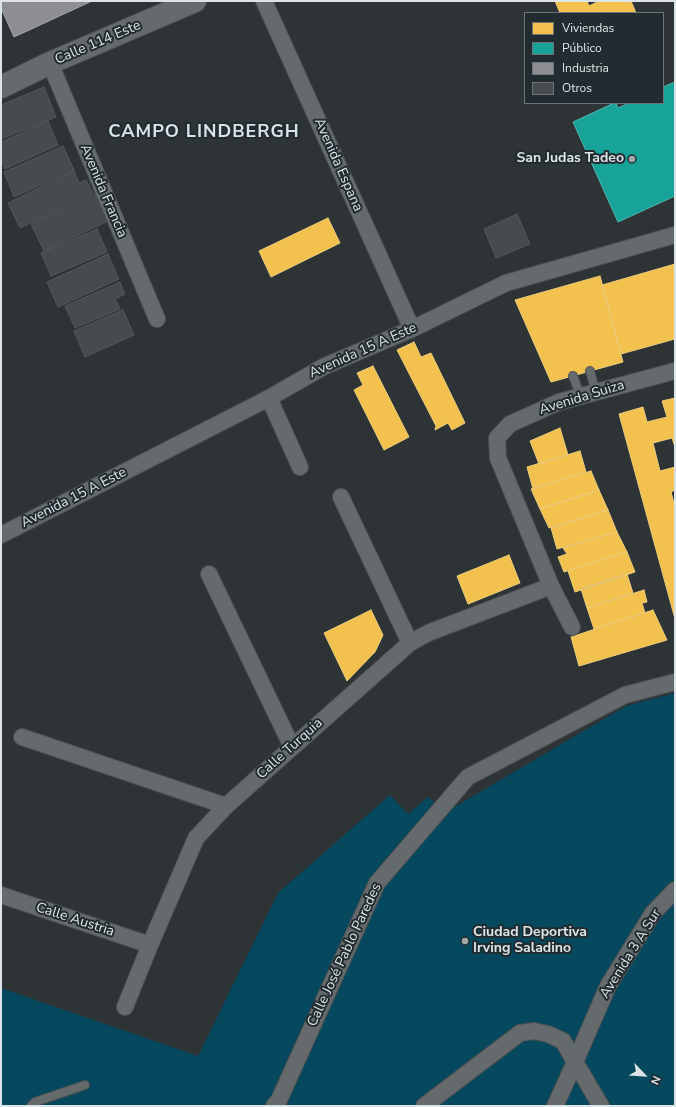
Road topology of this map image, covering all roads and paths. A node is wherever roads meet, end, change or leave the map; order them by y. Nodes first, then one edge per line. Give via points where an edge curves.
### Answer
1 (195, 1) edge
2 (264, 1) edge
3 (50, 64) junction
4 (2, 84) edge
5 (675, 235) edge
6 (156, 319) dead end
7 (412, 329) junction
8 (590, 371) dead end
9 (675, 372) edge
10 (573, 376) dead end
11 (596, 393) junction
12 (581, 397) junction
13 (269, 398) junction
14 (300, 467) dead end
15 (341, 497) dead end
16 (1, 535) edge
17 (209, 574) dead end
18 (551, 586) junction
19 (572, 626) dead end
20 (410, 642) junction
21 (675, 682) edge
22 (22, 737) dead end
23 (292, 747) junction
24 (226, 806) junction
25 (675, 890) edge
26 (1, 895) edge
27 (150, 945) junction
28 (125, 1007) dead end
29 (575, 1062) junction
30 (85, 1084) dead end
31 (277, 1103) edge
32 (31, 1106) edge
33 (424, 1106) edge
34 (555, 1106) edge
35 (601, 1106) edge

1 - 3 street, Calle 114 Este
2 - 7 street, Avenida Espana
3 - 4 street, Calle 114 Este
3 - 6 street, Avenida Francia
5 - 7 street, Avenida 15 A Este via 506,283
7 - 13 street, Avenida 15 A Este via 325,366
8 - 11 lane
9 - 11 street, Avenida Suiza
10 - 12 lane
11 - 12 street, Avenida Suiza
12 - 18 street, Avenida Suiza via 559,402 510,424 497,438 498,458
13 - 14 street
13 - 16 street, Avenida 15 A Este
15 - 20 street
17 - 23 street
18 - 19 street
18 - 20 street, Calle Turquia
20 - 23 street, Calle Turquia
21 - 31 street, Calle José Pablo Paredes via 625,695 468,777 377,883
22 - 24 street
23 - 24 street, Calle Turquia
24 - 27 street, Calle Turquia via 196,838
25 - 29 street, Avenida 3 A Sur via 653,913 608,986
26 - 27 street, Calle Austria
27 - 28 street, Calle Turquia
29 - 33 street via 563,1041 534,1031 520,1033
29 - 34 street, Avenida 3 A Sur
29 - 35 street
30 - 32 lane via 35,1102

